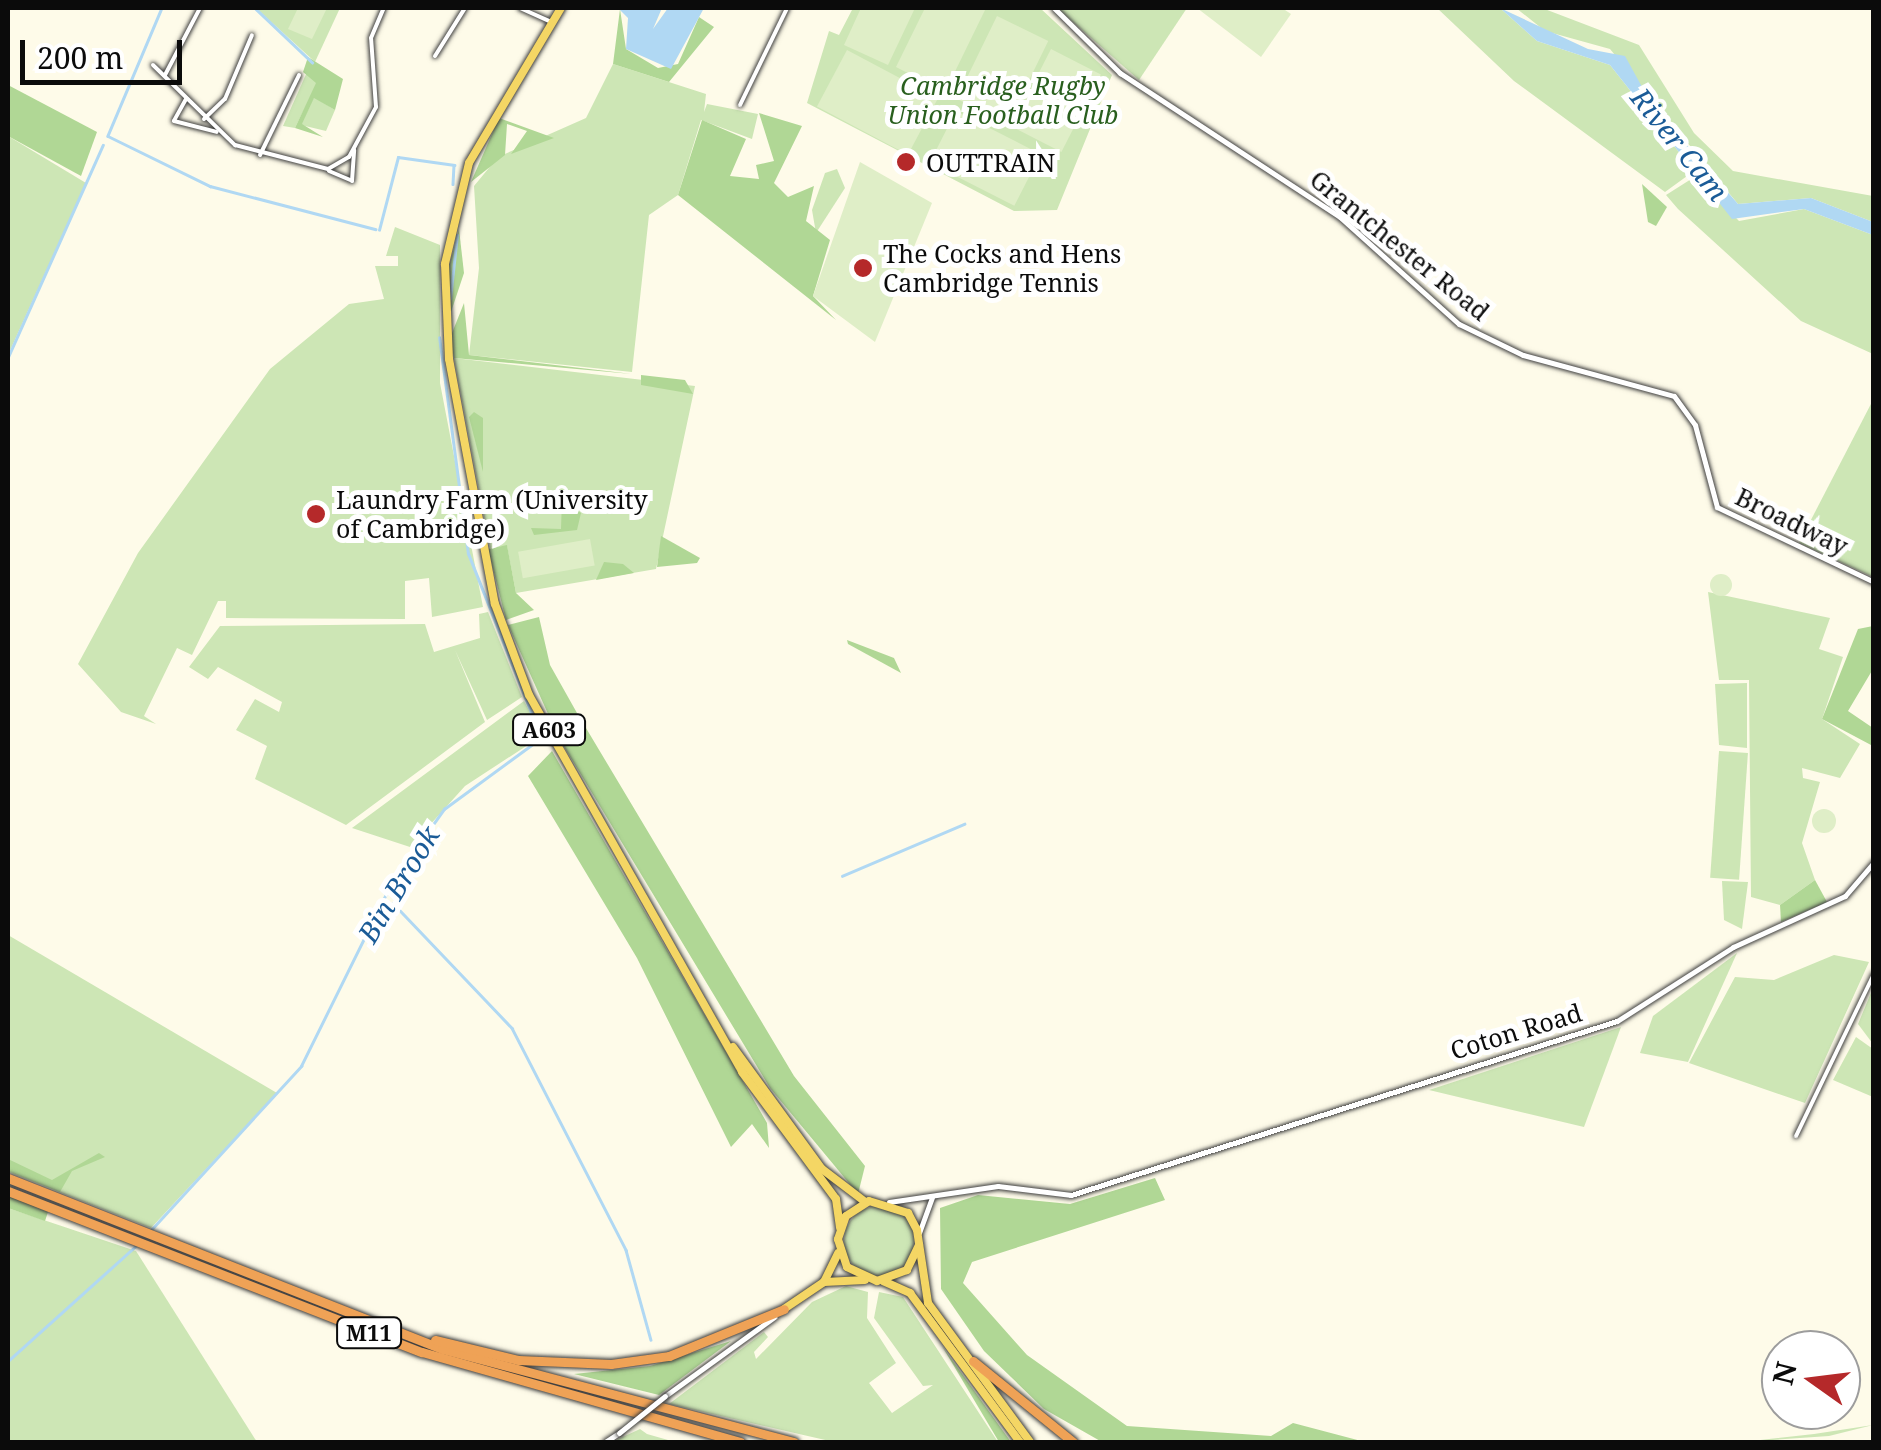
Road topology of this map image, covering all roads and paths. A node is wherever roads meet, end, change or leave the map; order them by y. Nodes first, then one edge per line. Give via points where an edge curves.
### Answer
1 (200, 8) edge
2 (384, 8) edge
3 (465, 8) edge
4 (520, 8) edge
5 (561, 8) edge
6 (786, 8) edge
7 (1054, 8) edge
8 (551, 22) junction
9 (252, 35) dead end
10 (435, 56) dead end
11 (153, 64) dead end
12 (165, 74) junction
13 (298, 75) dead end
14 (186, 99) junction
15 (740, 106) dead end
16 (204, 119) junction
17 (217, 132) junction
18 (354, 150) junction
19 (260, 154) junction
20 (328, 169) junction
21 (1708, 482) joint
22 (1874, 582) edge
23 (1871, 865) edge
24 (1874, 876) edge
25 (1874, 974) edge
26 (733, 1048) junction
27 (1796, 1136) dead end
28 (8, 1178) edge
29 (8, 1191) edge
30 (934, 1195) junction
31 (869, 1202) junction
32 (889, 1202) junction
33 (840, 1228) junction
34 (919, 1240) junction
35 (838, 1246) junction
36 (868, 1280) junction
37 (882, 1281) junction
38 (824, 1282) junction
39 (784, 1309) junction
40 (356, 1318) junction
41 (973, 1362) junction
42 (605, 1442) edge
43 (741, 1442) edge
44 (794, 1442) edge
45 (1020, 1442) edge
46 (1030, 1442) edge
47 (1072, 1442) edge

1 - 12 street
2 - 18 street via 371,44 380,90
3 - 10 street
4 - 8 street
5 - 8 main road, A603
6 - 15 street
7 - 21 street, Grantchester Road via 1120,74 1340,216 1458,324 1522,355 1674,396 1695,425
8 - 26 main road, A603 via 462,183 444,324 501,624 529,696
9 - 16 street via 225,99
11 - 12 street
12 - 14 street
13 - 19 street
14 - 16 street
14 - 17 street via 174,121
16 - 17 street
17 - 19 street
18 - 20 street
18 - 20 street via 352,181
19 - 20 street
21 - 22 street, Broadway via 1717,506 1735,520
23 - 24 street
23 - 30 street, Coton Road via 1845,896 1733,947 1644,1011 1071,1196 998,1186
25 - 27 street
26 - 31 main road, A603 via 839,1189
26 - 33 main road, A603 via 768,1112 836,1199
28 - 40 highway, M11
29 - 43 highway, M11 via 422,1352
30 - 32 street, Coton Road
30 - 34 street
31 - 32 main road
31 - 33 main road
32 - 34 main road
33 - 35 main road
34 - 37 main road via 907,1270
34 - 41 main road via 925,1297
35 - 36 main road
35 - 38 main road
36 - 37 main road
36 - 38 main road
37 - 45 main road via 910,1292
38 - 39 main road
39 - 40 highway via 669,1356 594,1365 518,1360
39 - 42 street, bridge
40 - 44 highway, M11
41 - 46 main road
41 - 47 highway

